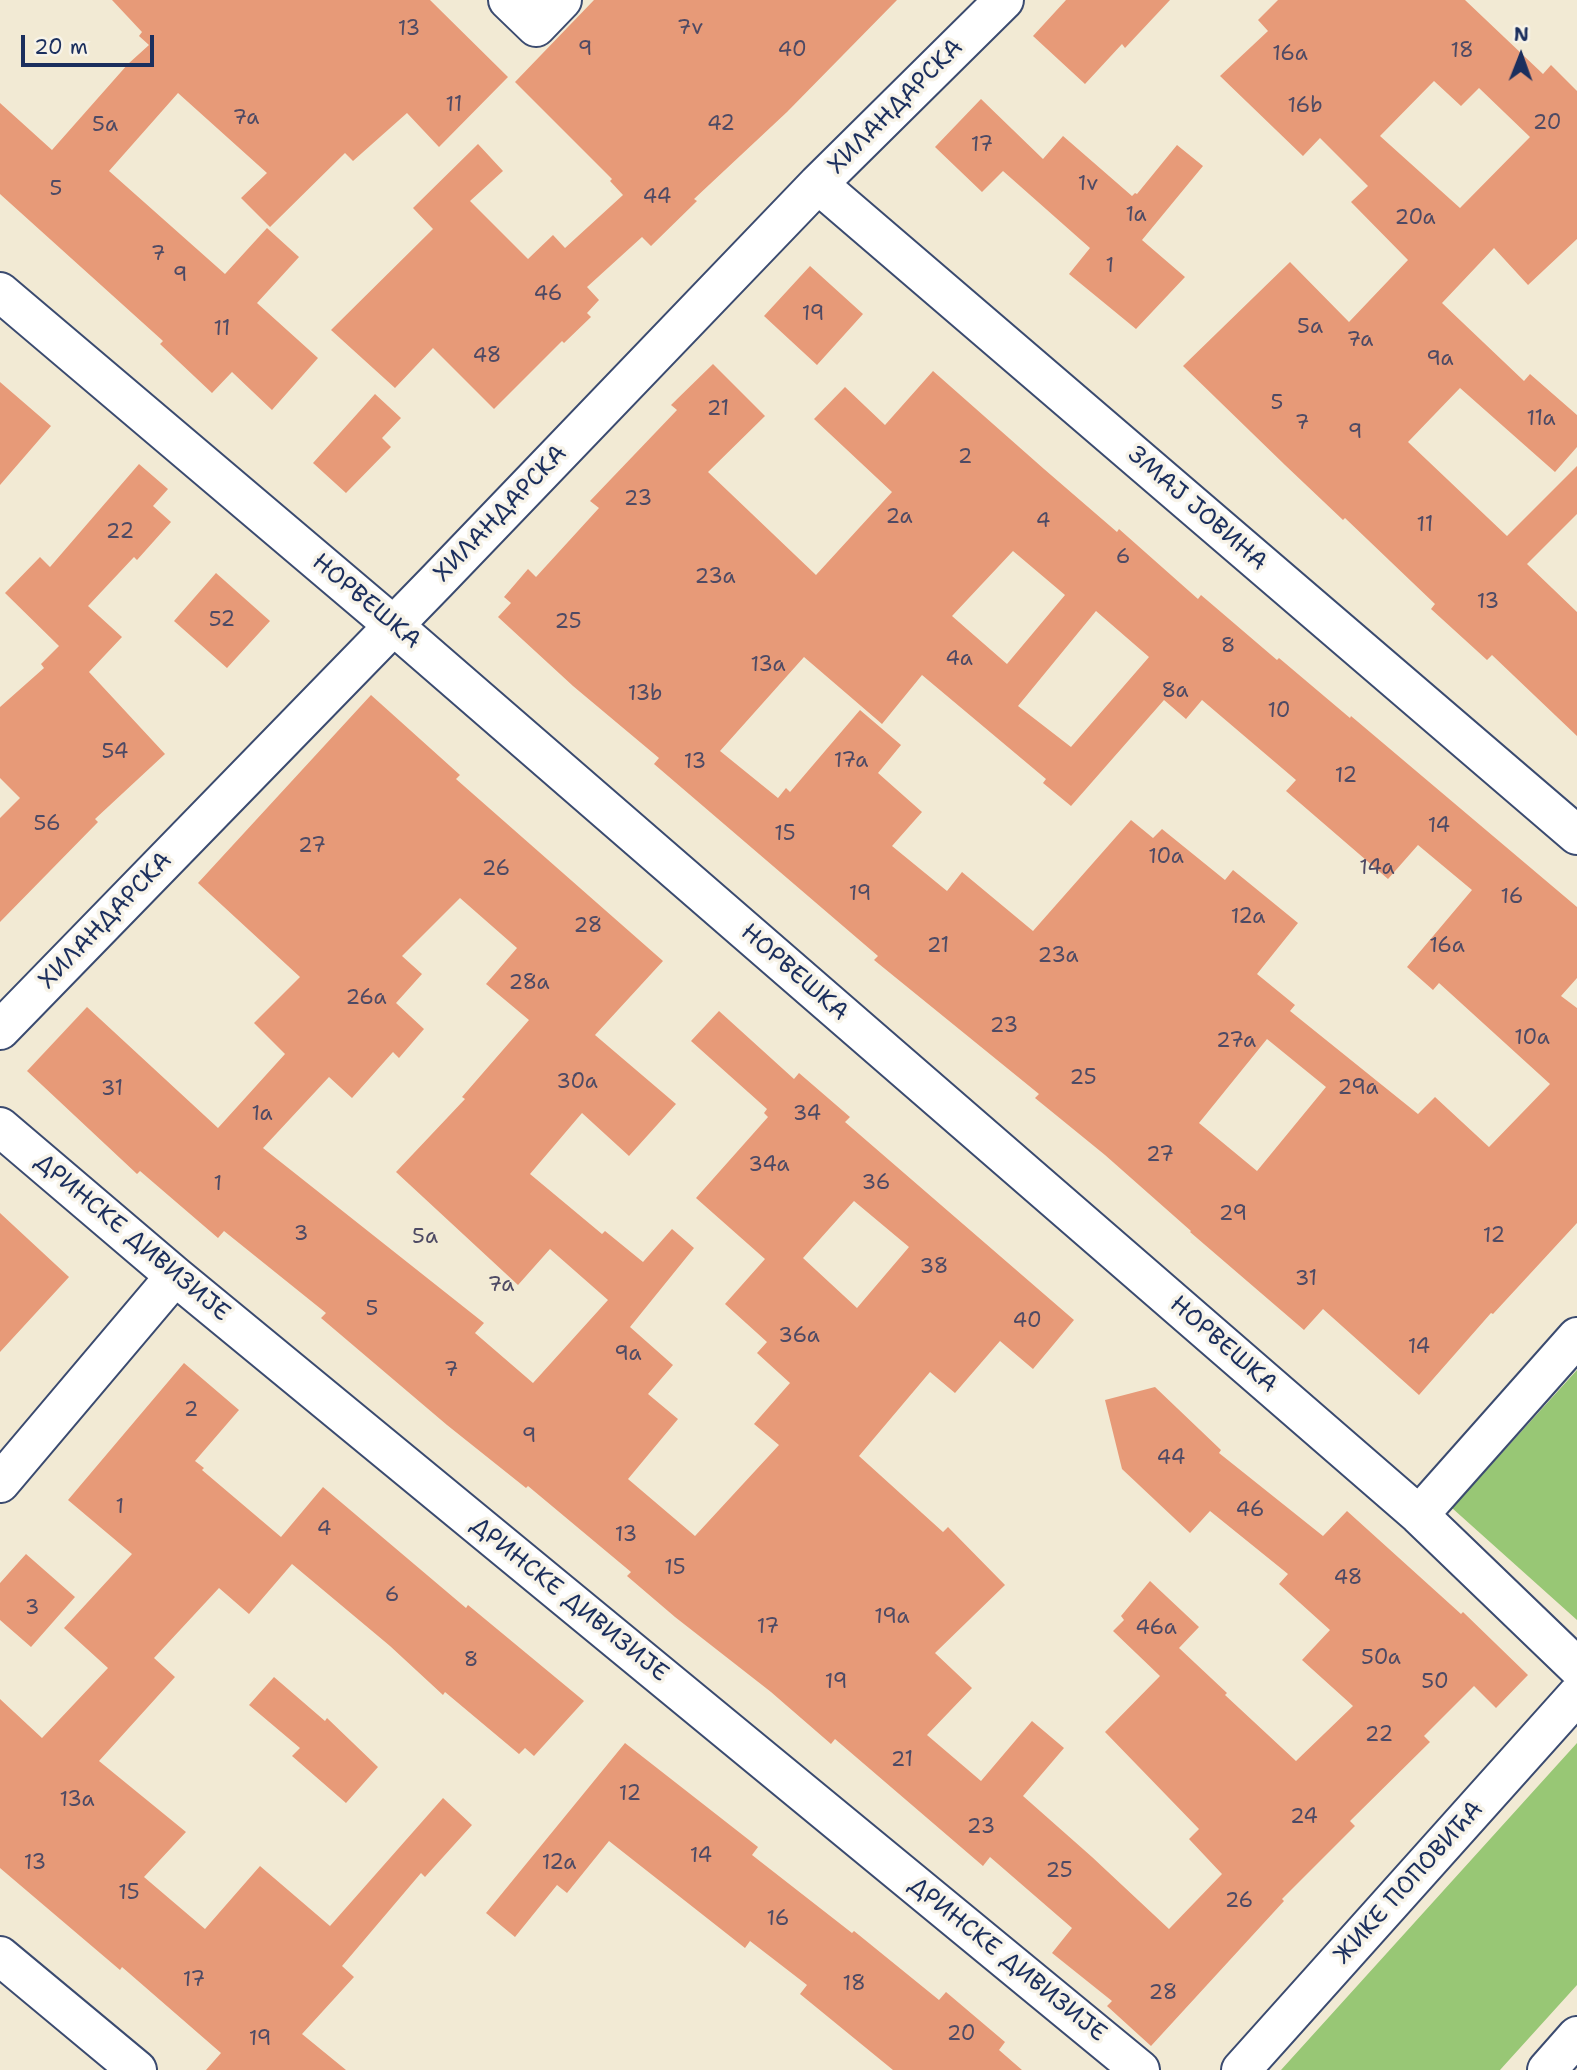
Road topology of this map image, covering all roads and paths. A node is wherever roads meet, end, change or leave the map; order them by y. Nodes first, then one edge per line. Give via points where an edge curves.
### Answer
1 (508, 0) edge
2 (562, 0) edge
3 (1004, 0) edge
4 (818, 184) junction
5 (0, 292) edge
6 (394, 626) junction
7 (1577, 835) edge
8 (0, 1030) edge
9 (0, 1127) edge
10 (175, 1276) junction
11 (1577, 1337) edge
12 (0, 1483) edge
13 (1419, 1515) junction
14 (1577, 1667) edge
15 (1577, 1695) edge
16 (0, 1955) edge
17 (1577, 2036) edge
18 (137, 2070) edge
19 (1140, 2070) edge
20 (1241, 2070) edge
21 (1547, 2070) edge

1 - 2 street via 536,27
3 - 4 street, ХИЛАНДАРСКА
4 - 6 street, ХИЛАНДАРСКА
4 - 7 street, ЗМАЈ ЈОВИНА
5 - 6 street, НОРВЕШКА
6 - 8 street, ХИЛАНДАРСКА
6 - 13 street, НОРВЕШКА
9 - 10 street, ДРИНСКЕ ДИВИЗИЈЕ
10 - 12 street
10 - 19 street, ДРИНСКЕ ДИВИЗИЈЕ
11 - 13 street
13 - 14 street, НОРВЕШКА
15 - 20 street, ЖИКЕ ПОПОВИЋА
16 - 18 street
17 - 21 street

